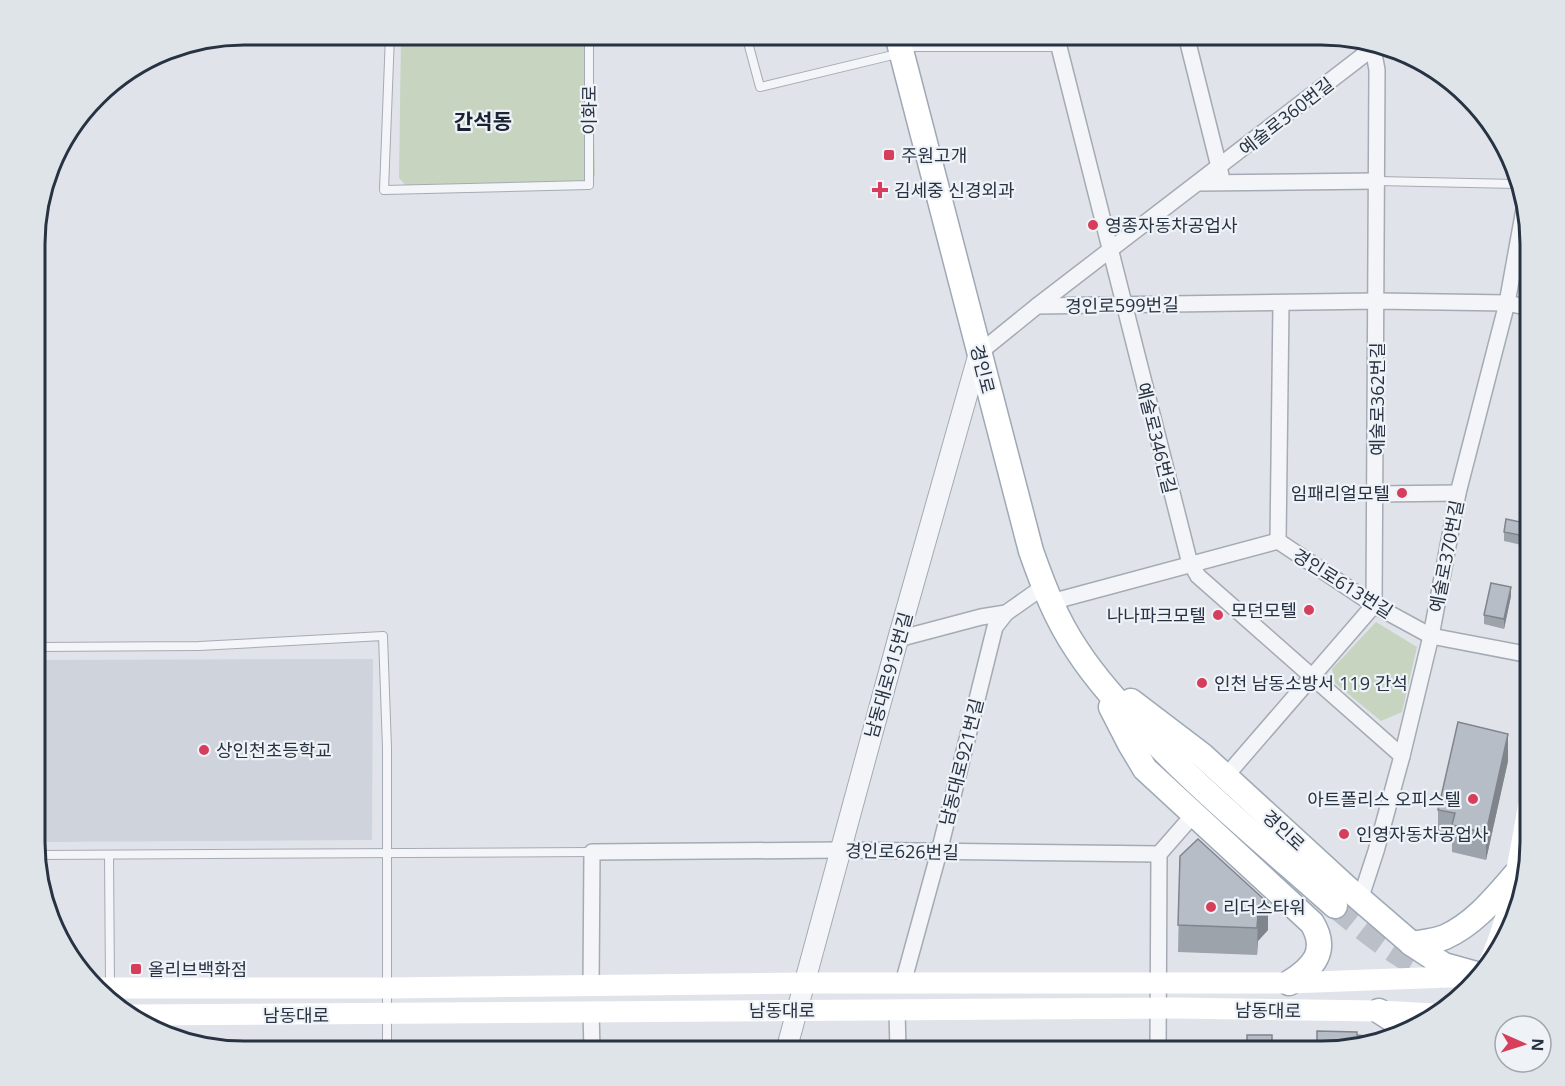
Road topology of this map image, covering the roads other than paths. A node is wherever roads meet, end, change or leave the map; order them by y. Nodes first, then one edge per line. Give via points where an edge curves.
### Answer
1 (390, 45) edge
2 (589, 45) edge
3 (749, 45) edge
4 (900, 45) edge
5 (1059, 45) edge
6 (1188, 45) edge
7 (1367, 51) edge
8 (1376, 53) edge
9 (1219, 167) junction
10 (1223, 182) junction
11 (1377, 182) junction
12 (1198, 183) junction
13 (1510, 184) edge
14 (1520, 231) edge
15 (1109, 250) junction
16 (1377, 301) junction
17 (1281, 303) junction
18 (1507, 303) junction
19 (1123, 304) junction
20 (1037, 306) junction
21 (1520, 306) edge
22 (979, 353) junction
23 (1376, 494) junction
24 (1458, 494) junction
25 (1278, 542) junction
26 (1192, 566) junction
27 (1047, 594) junction
28 (1374, 605) junction
29 (1006, 613) junction
30 (1431, 636) junction
31 (898, 639) junction
32 (45, 647) edge
33 (1520, 654) edge
34 (1093, 673) junction
35 (1312, 676) junction
36 (1402, 756) junction
37 (1226, 776) junction
38 (1194, 814) junction
39 (840, 850) junction
40 (1520, 850) edge
41 (592, 852) junction
42 (939, 852) junction
43 (388, 854) junction
44 (1159, 854) junction
45 (45, 855) edge
46 (109, 855) junction
47 (1515, 876) junction
48 (1347, 898) junction
49 (1504, 917) edge
50 (1312, 923) junction
51 (1412, 944) junction
52 (1470, 973) edge
53 (1468, 976) edge
54 (903, 983) junction
55 (1158, 983) junction
56 (1288, 983) junction
57 (104, 984) edge
58 (591, 986) junction
59 (109, 988) edge
60 (800, 997) junction
61 (387, 1001) junction
62 (1158, 1008) junction
63 (897, 1010) junction
64 (591, 1011) junction
65 (1379, 1011) junction
66 (1421, 1013) edge
67 (148, 1015) edge
68 (1399, 1024) edge
69 (387, 1041) edge
70 (592, 1041) edge
71 (789, 1041) edge
72 (898, 1041) edge
73 (1158, 1041) edge

1 - 2 lane, 이화로 via 384,190 589,185
3 - 4 lane via 760,87
4 - 22 main road, 경인로
5 - 15 street, 예술로346번길
6 - 9 street
7 - 9 street, 예술로360번길
8 - 11 street, 예술로362번길
9 - 10 street
9 - 12 street, 예술로360번길
10 - 11 street, 예술로360번길
10 - 12 street, 예술로360번길
11 - 13 lane
11 - 16 street, 예술로362번길
12 - 15 street, 예술로360번길
14 - 18 street, 예술로370번길
15 - 19 street, 예술로346번길
15 - 20 street, 예술로360번길
16 - 17 street, 경인로599번길
16 - 18 street, 경인로599번길
16 - 23 street, 예술로362번길
17 - 19 street, 경인로599번길
17 - 25 street
18 - 21 street, 경인로599번길
18 - 24 street, 예술로370번길
19 - 20 street, 경인로599번길
19 - 26 street, 예술로346번길
20 - 22 street
22 - 27 main road, 경인로 via 1030,551
22 - 31 street, 남동대로915번길
23 - 24 street
23 - 28 street, 예술로362번길
24 - 30 street, 예술로370번길
25 - 26 street, 경인로613번길
25 - 28 street, 경인로613번길
26 - 27 street, 경인로613번길
26 - 35 street, 예술로346번길 via 1198,576
27 - 29 street
27 - 34 main road, 경인로
28 - 30 street, 경인로613번길
28 - 35 street
29 - 31 street
29 - 42 street, 남동대로921번길 via 995,627
30 - 33 street, 경인로613번길
30 - 36 street, 예술로370번길
31 - 39 street, 남동대로915번길
32 - 43 lane via 199,646 383,636
34 - 37 main road, 경인로
34 - 38 main road, 경인로 via 1145,769
34 - 48 main road, 경인로 via 1184,772
35 - 36 street, 예술로346번길
35 - 37 street
36 - 48 street, 예술로370번길 via 1376,851
37 - 48 main road, 경인로
38 - 44 street
38 - 50 main road, 경인로
39 - 41 street, 경인로626번길
39 - 42 street, 경인로626번길
39 - 60 street, 남동대로915번길
40 - 47 main road
41 - 43 lane
41 - 58 street
42 - 44 street, 경인로626번길
42 - 54 street, 남동대로921번길
43 - 46 lane
43 - 61 lane
44 - 55 street
45 - 46 lane
46 - 57 lane
47 - 49 main road
47 - 51 main road via 1466,925 1443,938
48 - 50 main road via 1344,912 1335,921 1323,926
48 - 51 main road, 경인로
50 - 56 main road via 1319,934 1314,963
51 - 52 main road, 경인로 via 1444,965
53 - 56 main road
54 - 55 main road
54 - 60 main road
55 - 56 main road
55 - 62 street
58 - 60 main road
58 - 61 main road
59 - 61 main road
60 - 63 main road, 남동대로
60 - 64 main road, 남동대로
60 - 71 street, 남동대로915번길
61 - 64 main road, 남동대로
61 - 67 main road, 남동대로
61 - 69 lane
62 - 63 main road, 남동대로
62 - 65 main road, 남동대로
62 - 73 street
63 - 72 street
64 - 70 street
65 - 66 main road, 남동대로
65 - 68 main road

